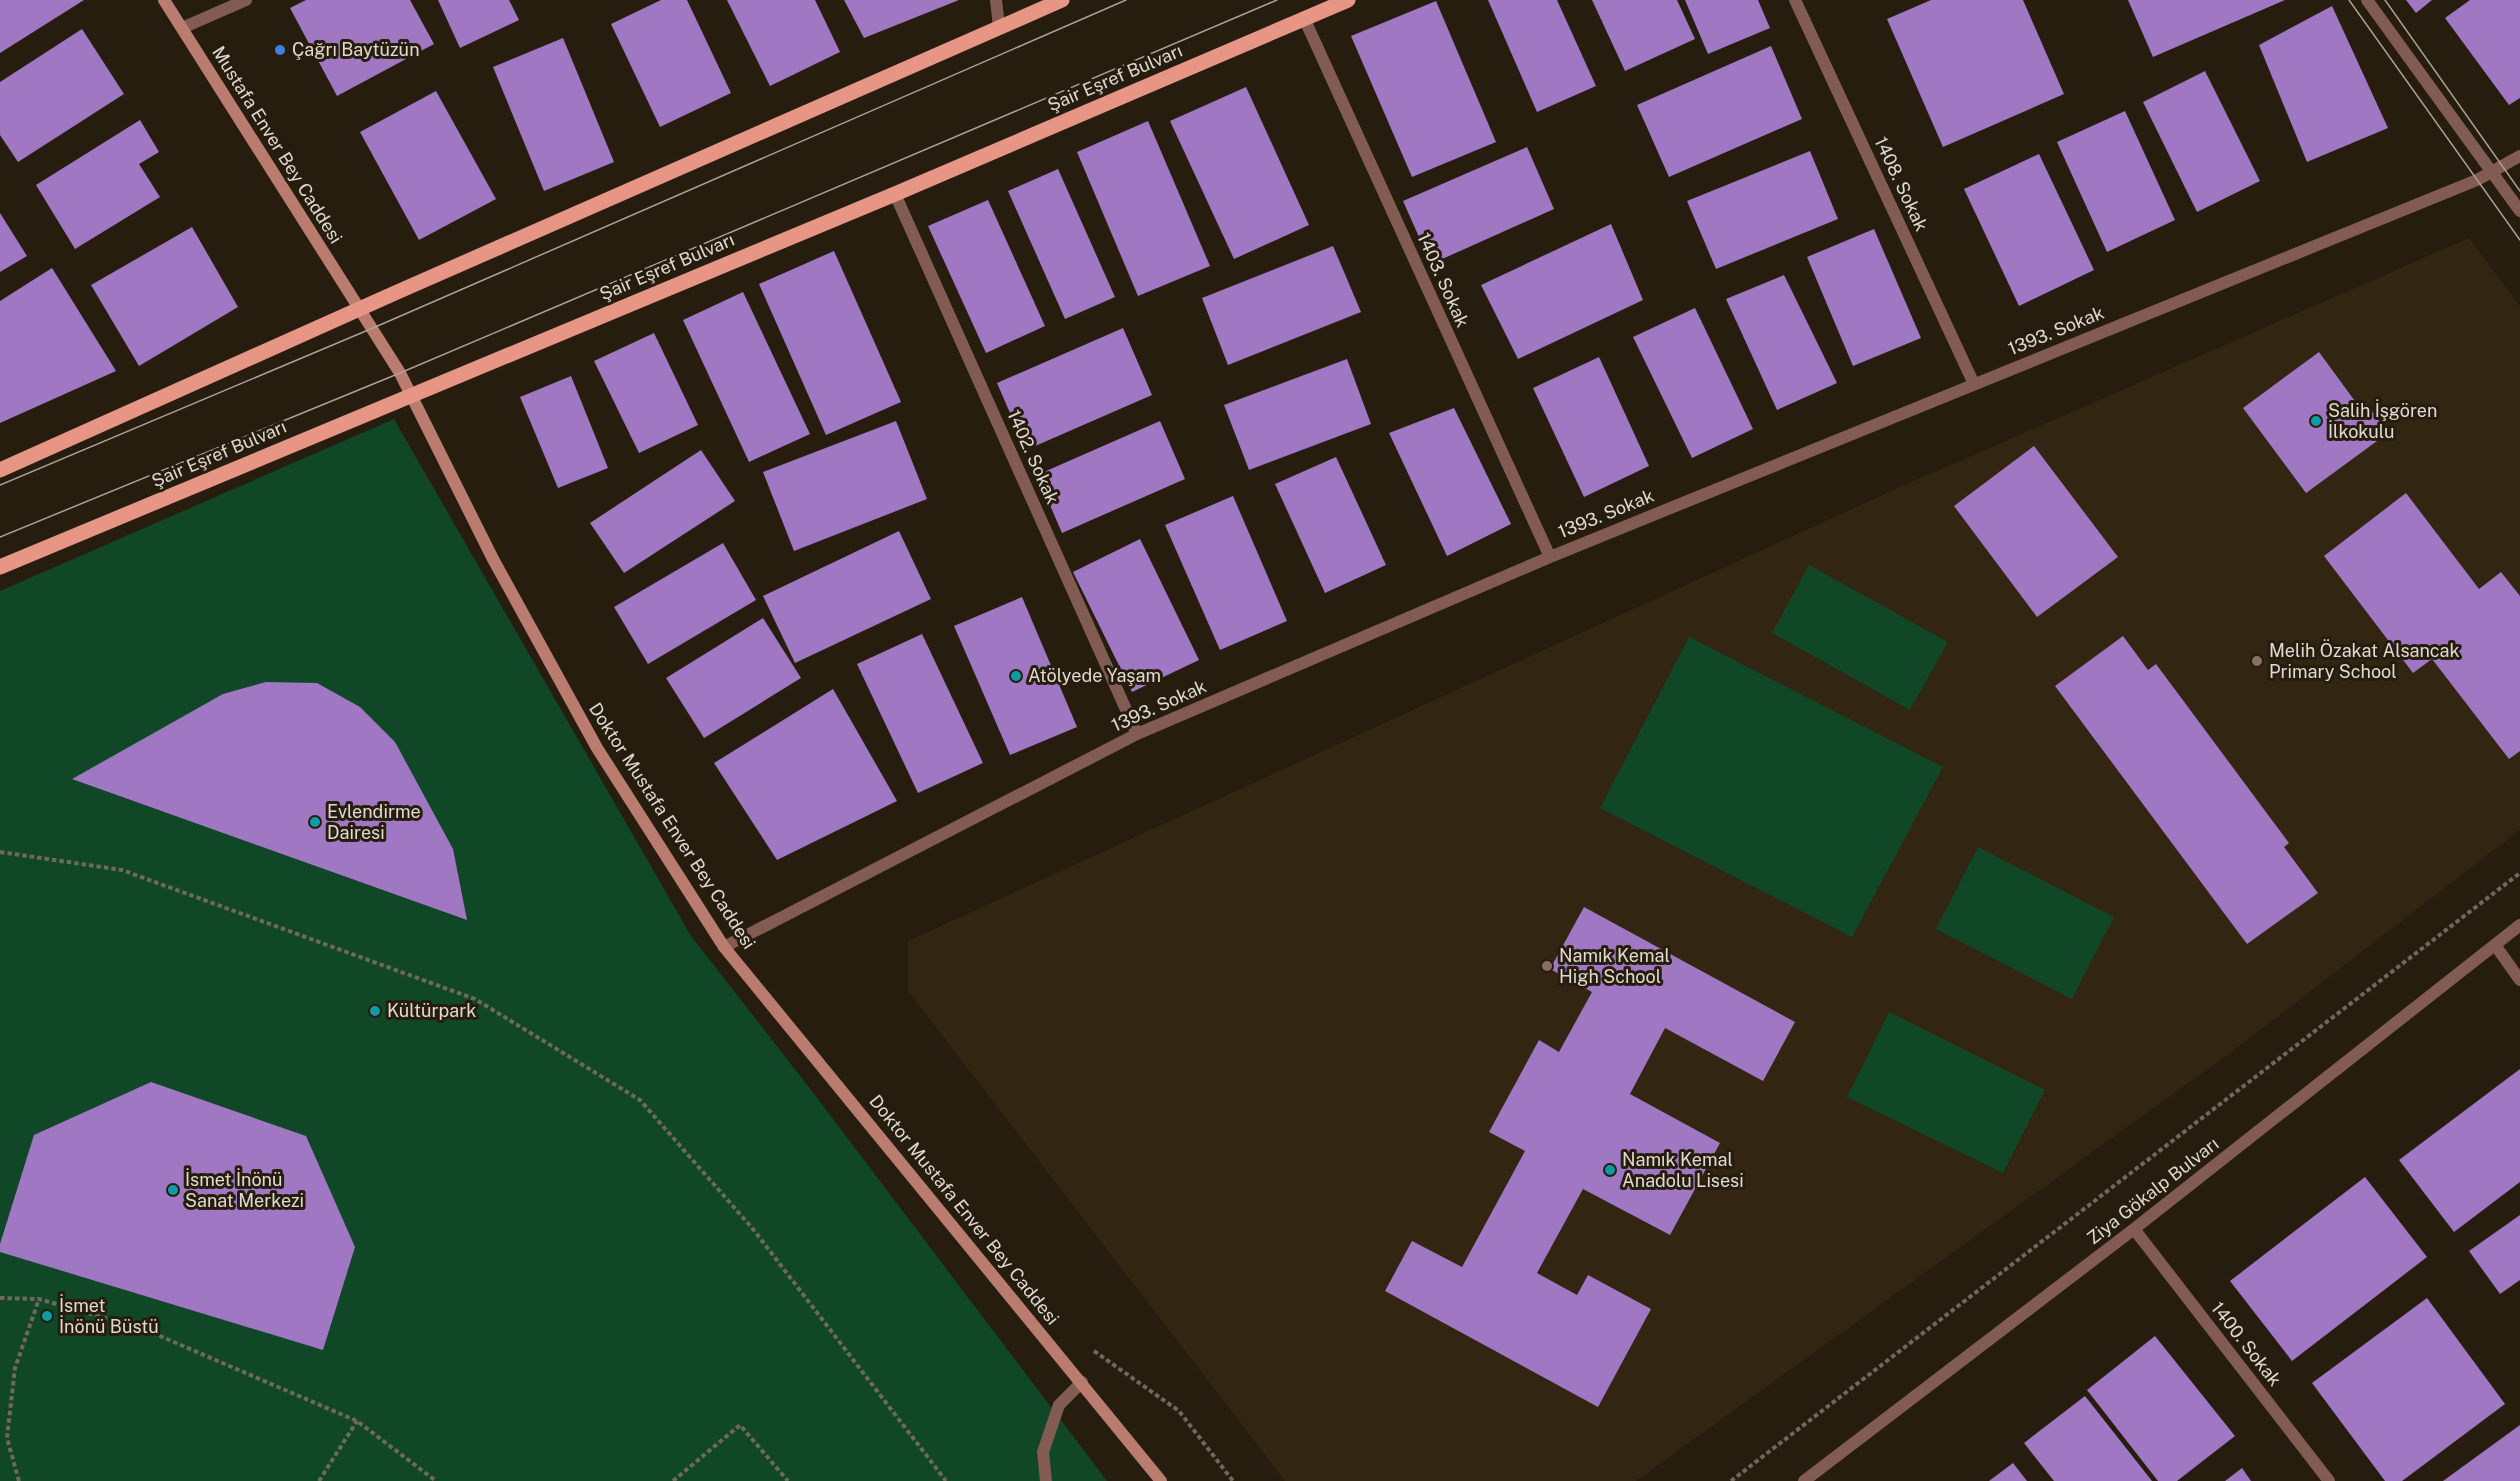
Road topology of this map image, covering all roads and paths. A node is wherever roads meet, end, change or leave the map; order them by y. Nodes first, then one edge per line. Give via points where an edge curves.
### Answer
1 (164, 0) edge
2 (246, 0) edge
3 (996, 0) edge
4 (1062, 0) edge
5 (1348, 0) edge
6 (1795, 0) edge
7 (2367, 0) edge
8 (1304, 18) junction
9 (999, 27) junction
10 (182, 28) junction
11 (2520, 156) edge
12 (2492, 172) junction
13 (895, 194) junction
14 (2520, 211) edge
15 (361, 309) junction
16 (1974, 384) junction
17 (411, 395) junction
18 (0, 470) edge
19 (1550, 557) junction
20 (0, 567) edge
21 (1137, 734) junction
22 (0, 852) edge
23 (2520, 873) edge
24 (2520, 926) edge
25 (2495, 945) junction
26 (724, 947) junction
27 (2520, 980) edge
28 (2134, 1229) junction
29 (0, 1298) edge
30 (39, 1299) junction
31 (1091, 1349) dead end
32 (1082, 1382) junction
33 (357, 1421) junction
34 (19, 1481) edge
35 (319, 1481) edge
36 (436, 1481) edge
37 (673, 1481) edge
38 (788, 1481) edge
39 (946, 1481) edge
40 (1046, 1481) edge
41 (1161, 1481) edge
42 (1233, 1481) edge
43 (1731, 1481) edge
44 (1804, 1481) edge
45 (2329, 1481) edge

1 - 10 street, Mustafa Enver Bey Caddesi
2 - 10 street
3 - 9 street
4 - 9 main road
5 - 8 main road, Şair Eşref Bulvarı
6 - 16 street, 1408. Sokak
7 - 12 street
8 - 13 main road, Şair Eşref Bulvarı
8 - 19 street, 1403. Sokak
9 - 15 main road
10 - 15 street, Mustafa Enver Bey Caddesi
11 - 12 street, 1393. Sokak
12 - 14 street
12 - 16 street, 1393. Sokak
13 - 17 main road, Şair Eşref Bulvarı
13 - 21 street, 1402. Sokak
15 - 17 street, Doktor Mustafa Enver Bey Caddesi
15 - 18 main road
16 - 19 street, 1393. Sokak
17 - 20 main road, Şair Eşref Bulvarı
17 - 26 street, Doktor Mustafa Enver Bey Caddesi via 493,560 597,748
19 - 21 street, 1393. Sokak
21 - 26 street, 1393. Sokak
22 - 39 path via 122,870 475,999 640,1100 753,1229
23 - 43 path
24 - 25 street, Ziya Gökalp Bulvarı
25 - 27 street
25 - 28 street, Ziya Gökalp Bulvarı
26 - 32 street, Doktor Mustafa Enver Bey Caddesi
28 - 44 street, Ziya Gökalp Bulvarı
28 - 45 street, 1400. Sokak
29 - 30 path
30 - 33 path via 146,1330
30 - 34 path via 15,1368 7,1438
31 - 42 path via 1179,1411
32 - 40 street via 1059,1405 1043,1452
32 - 41 street, Doktor Mustafa Enver Bey Caddesi
33 - 35 path
33 - 36 path
37 - 38 path via 740,1425

